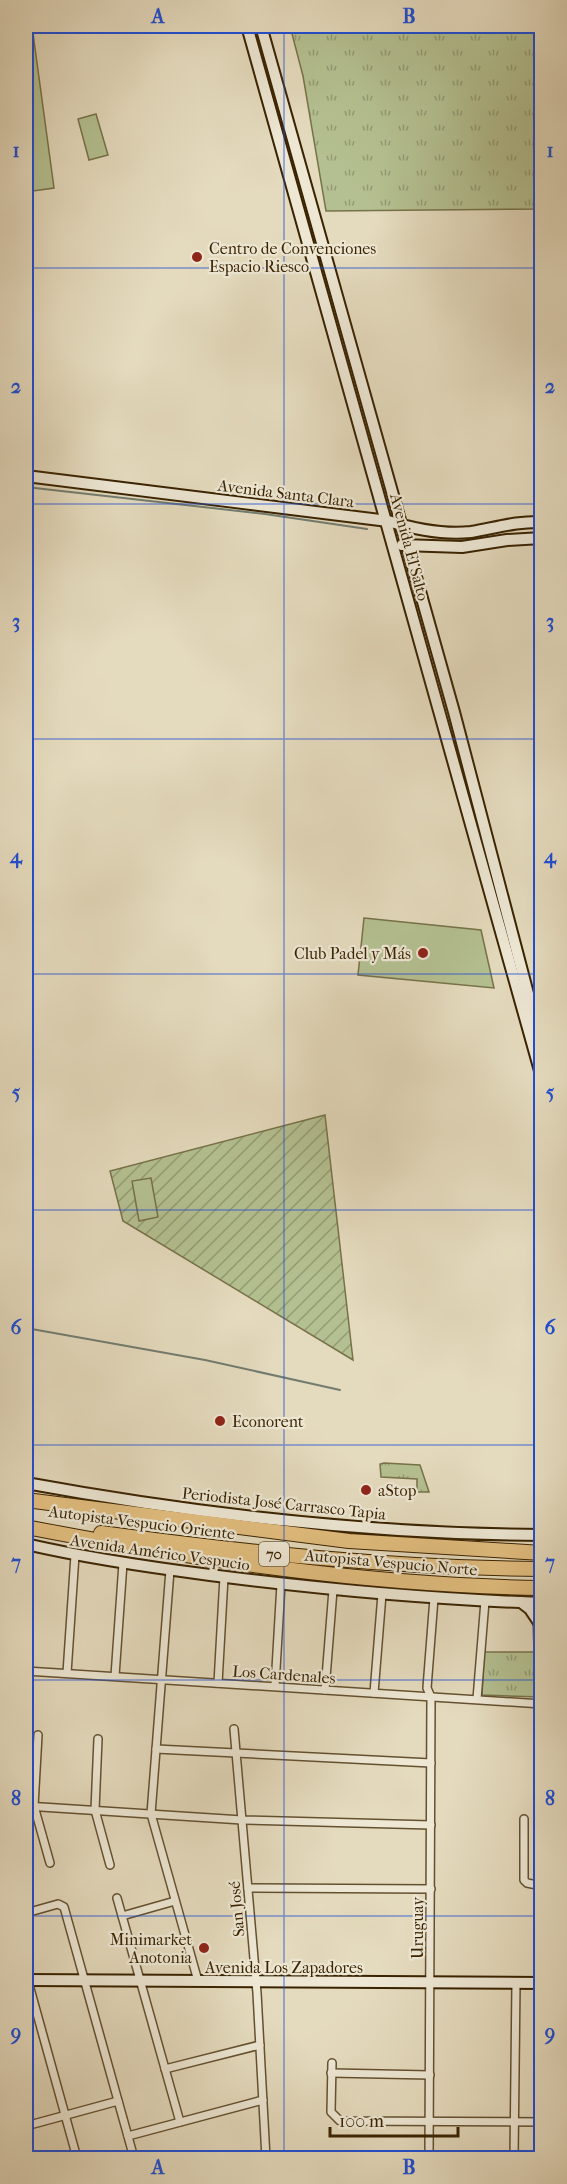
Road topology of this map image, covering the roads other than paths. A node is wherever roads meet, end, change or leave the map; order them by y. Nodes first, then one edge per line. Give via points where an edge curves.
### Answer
1 (247, 26) edge
2 (261, 26) edge
3 (26, 476) edge
4 (388, 521) junction
5 (542, 522) edge
6 (402, 525) junction
7 (542, 538) edge
8 (394, 544) junction
9 (407, 545) junction
10 (542, 1047) edge
11 (542, 1078) edge
12 (26, 1482) edge
13 (26, 1500) edge
14 (26, 1527) edge
15 (520, 1534) junction
16 (542, 1535) edge
17 (26, 1544) edge
18 (542, 1551) edge
19 (75, 1555) junction
20 (123, 1563) junction
21 (542, 1569) edge
22 (170, 1570) junction
23 (26, 1572) edge
24 (224, 1577) junction
25 (281, 1584) junction
26 (542, 1588) edge
27 (333, 1590) junction
28 (382, 1594) junction
29 (434, 1598) junction
30 (485, 1601) junction
31 (520, 1602) junction
32 (542, 1603) edge
33 (542, 1627) edge
34 (26, 1671) edge
35 (67, 1673) junction
36 (116, 1676) junction
37 (161, 1679) junction
38 (218, 1683) junction
39 (275, 1686) junction
40 (326, 1690) junction
41 (374, 1693) junction
42 (431, 1696) junction
43 (477, 1699) junction
44 (542, 1704) edge
45 (234, 1729) dead end
46 (38, 1735) dead end
47 (98, 1739) dead end
48 (156, 1749) junction
49 (236, 1753) junction
50 (431, 1763) junction
51 (26, 1806) edge
52 (34, 1806) junction
53 (95, 1810) junction
54 (151, 1814) junction
55 (524, 1819) dead end
56 (242, 1820) junction
57 (430, 1826) junction
58 (50, 1863) dead end
59 (110, 1865) dead end
60 (542, 1886) edge
61 (248, 1888) junction
62 (431, 1889) junction
63 (117, 1898) dead end
64 (175, 1901) junction
65 (26, 1913) edge
66 (122, 1916) junction
67 (26, 1978) edge
68 (85, 1981) junction
69 (198, 1981) junction
70 (140, 1982) junction
71 (256, 1982) junction
72 (430, 1983) junction
73 (516, 1983) junction
74 (542, 1983) edge
75 (260, 2045) junction
76 (332, 2062) dead end
77 (165, 2069) junction
78 (332, 2073) junction
79 (430, 2075) junction
80 (263, 2100) junction
81 (118, 2101) junction
82 (65, 2115) junction
83 (429, 2121) junction
84 (514, 2121) junction
85 (180, 2122) junction
86 (542, 2122) edge
87 (26, 2126) edge
88 (128, 2136) junction
89 (266, 2157) edge
90 (77, 2158) edge
91 (134, 2158) edge
92 (254, 2158) edge
93 (429, 2158) edge
94 (514, 2158) edge

1 - 4 main road, Avenida El Salto
2 - 6 main road, Avenida El Salto
3 - 4 main road, Avenida Santa Clara
4 - 6 main road, Avenida Santa Clara
4 - 8 main road, Avenida El Salto
5 - 6 main road, Avenida Santa Clara via 462,532
6 - 9 main road, Avenida El Salto
7 - 9 main road via 462,547
8 - 9 main road
8 - 11 main road, Avenida El Salto
9 - 10 main road, Avenida El Salto
12 - 15 main road, Periodista José Carrasco Tapia via 128,1500 304,1522 409,1531
13 - 18 highway, Autopista Vespucio Norte / 70 via 349,1541
14 - 21 highway, Autopista Vespucio Oriente / 70 via 367,1563
14 - 26 highway, Autopista Vespucio Norte via 258,1566 418,1582
15 - 16 main road, Periodista José Carrasco Tapia
15 - 18 main road via 534,1541
17 - 19 main road, Avenida Américo Vespucio
17 - 23 street
19 - 20 main road, Avenida Américo Vespucio
19 - 35 street
20 - 22 main road, Avenida Américo Vespucio
20 - 36 street
22 - 24 main road, Avenida Américo Vespucio
22 - 37 street
24 - 25 main road, Avenida Américo Vespucio
24 - 38 street
25 - 27 main road, Avenida Américo Vespucio
25 - 39 street
26 - 31 main road
27 - 28 main road, Avenida Américo Vespucio
27 - 40 street
28 - 29 main road, Avenida Américo Vespucio
28 - 41 street
29 - 30 main road, Avenida Américo Vespucio
29 - 42 street, Uruguay via 428,1688
30 - 31 main road, Avenida Américo Vespucio
30 - 43 street
31 - 32 main road, Avenida Américo Vespucio
31 - 33 main road
34 - 35 street, Los Cardenales
35 - 36 street, Los Cardenales
36 - 37 street, Los Cardenales
37 - 38 street, Los Cardenales
37 - 48 street
38 - 39 street, Los Cardenales
39 - 40 street, Los Cardenales
40 - 41 street, Los Cardenales
41 - 42 street, Los Cardenales
42 - 43 street, Los Cardenales
42 - 50 street, Uruguay
43 - 44 street, Los Cardenales
45 - 49 street, San José
46 - 52 street
47 - 53 street
48 - 49 street
48 - 54 street
49 - 50 street
49 - 56 street, San José
50 - 57 street, Uruguay
51 - 52 street
52 - 53 street
52 - 58 street
53 - 54 street
53 - 59 street
54 - 56 street
54 - 64 street
55 - 60 street via 524,1880
56 - 57 street
56 - 61 street, San José
57 - 62 street, Uruguay
61 - 62 street
61 - 71 street, San José
62 - 72 street, Uruguay
63 - 66 street
64 - 66 street
64 - 69 street
65 - 68 street via 62,1904
66 - 70 street
67 - 68 main road, Avenida Los Zapadores
67 - 82 street
68 - 70 main road, Avenida Los Zapadores
68 - 81 street
69 - 70 main road, Avenida Los Zapadores
69 - 71 main road, Avenida Los Zapadores
70 - 77 street
71 - 72 main road, Avenida Los Zapadores
71 - 75 street, San José
72 - 73 main road, Avenida Los Zapadores
72 - 79 street, Uruguay
73 - 74 main road, Avenida Los Zapadores
73 - 84 street
75 - 77 street
75 - 80 street, San José
76 - 78 street
77 - 85 street
78 - 79 street
78 - 83 street via 331,2112 336,2120
79 - 83 street, Uruguay
80 - 85 street
80 - 89 street, San José
81 - 82 street
81 - 88 street
82 - 87 street
82 - 90 street
83 - 84 street
83 - 93 street, Uruguay
84 - 86 street
84 - 94 street
85 - 88 street
88 - 91 street
89 - 92 street

